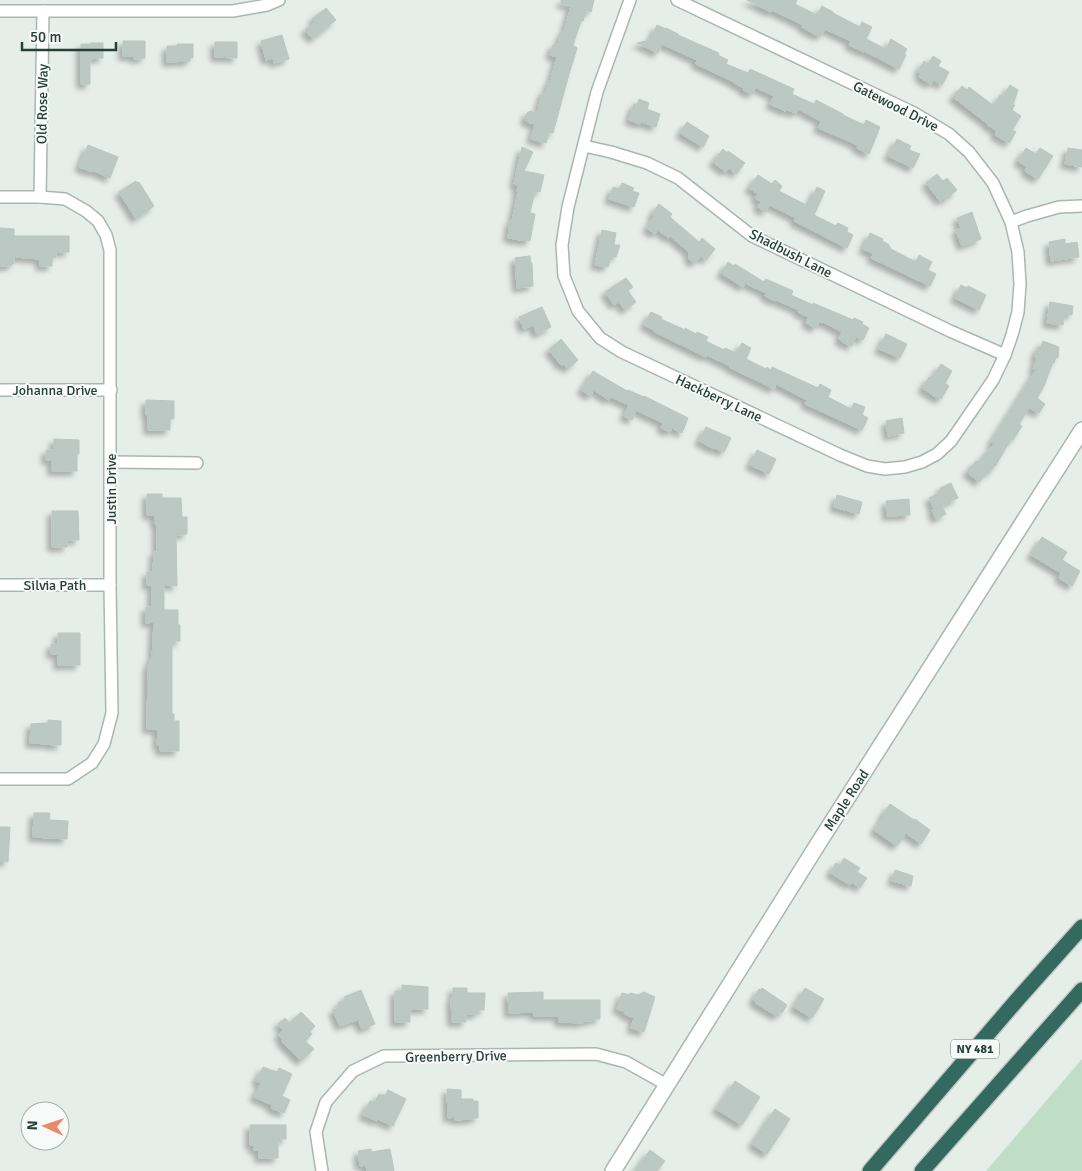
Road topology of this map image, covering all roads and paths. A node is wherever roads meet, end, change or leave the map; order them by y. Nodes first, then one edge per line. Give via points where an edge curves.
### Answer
1 (279, 0) edge
2 (630, 0) edge
3 (677, 0) edge
4 (0, 10) edge
5 (43, 10) junction
6 (584, 146) junction
7 (0, 197) edge
8 (40, 197) junction
9 (1082, 206) edge
10 (1011, 222) junction
11 (1005, 355) junction
12 (0, 390) edge
13 (111, 390) junction
14 (1082, 430) edge
15 (111, 462) junction
16 (197, 463) dead end
17 (0, 584) edge
18 (110, 585) junction
19 (0, 779) edge
20 (1082, 927) edge
21 (1082, 990) edge
22 (667, 1085) junction
23 (322, 1171) edge
24 (613, 1171) edge
25 (870, 1171) edge
26 (922, 1171) edge

1 - 5 street via 233,11
2 - 6 street, Hackberry Lane via 597,92
3 - 10 street, Gatewood Drive via 914,113 949,134 969,152 992,183
4 - 5 street
5 - 8 street, Old Rose Way
6 - 11 street, Shadbush Lane via 647,163 678,178 752,236
6 - 11 street, Hackberry Lane via 562,245 564,276 578,311 600,338 622,352 840,455 885,469 922,462 951,441 993,380
7 - 8 street, Justin Drive
8 - 13 street, Justin Drive via 65,199 86,211 98,221 106,235 110,250
9 - 10 street via 1059,207
10 - 11 street, Hackberry Lane via 1018,252 1020,284 1018,312
12 - 13 street, Johanna Drive
13 - 15 street, Justin Drive
14 - 22 street, Maple Road
15 - 16 street
15 - 18 street, Justin Drive
17 - 18 street, Silvia Path
18 - 19 street, Justin Drive via 112,713 104,744 92,763 68,779
20 - 25 highway, NY 481
21 - 26 highway, NY 481
22 - 23 street, Greenberry Drive via 626,1062 596,1054 384,1056 353,1071 326,1102 316,1132
22 - 24 street, Maple Road

